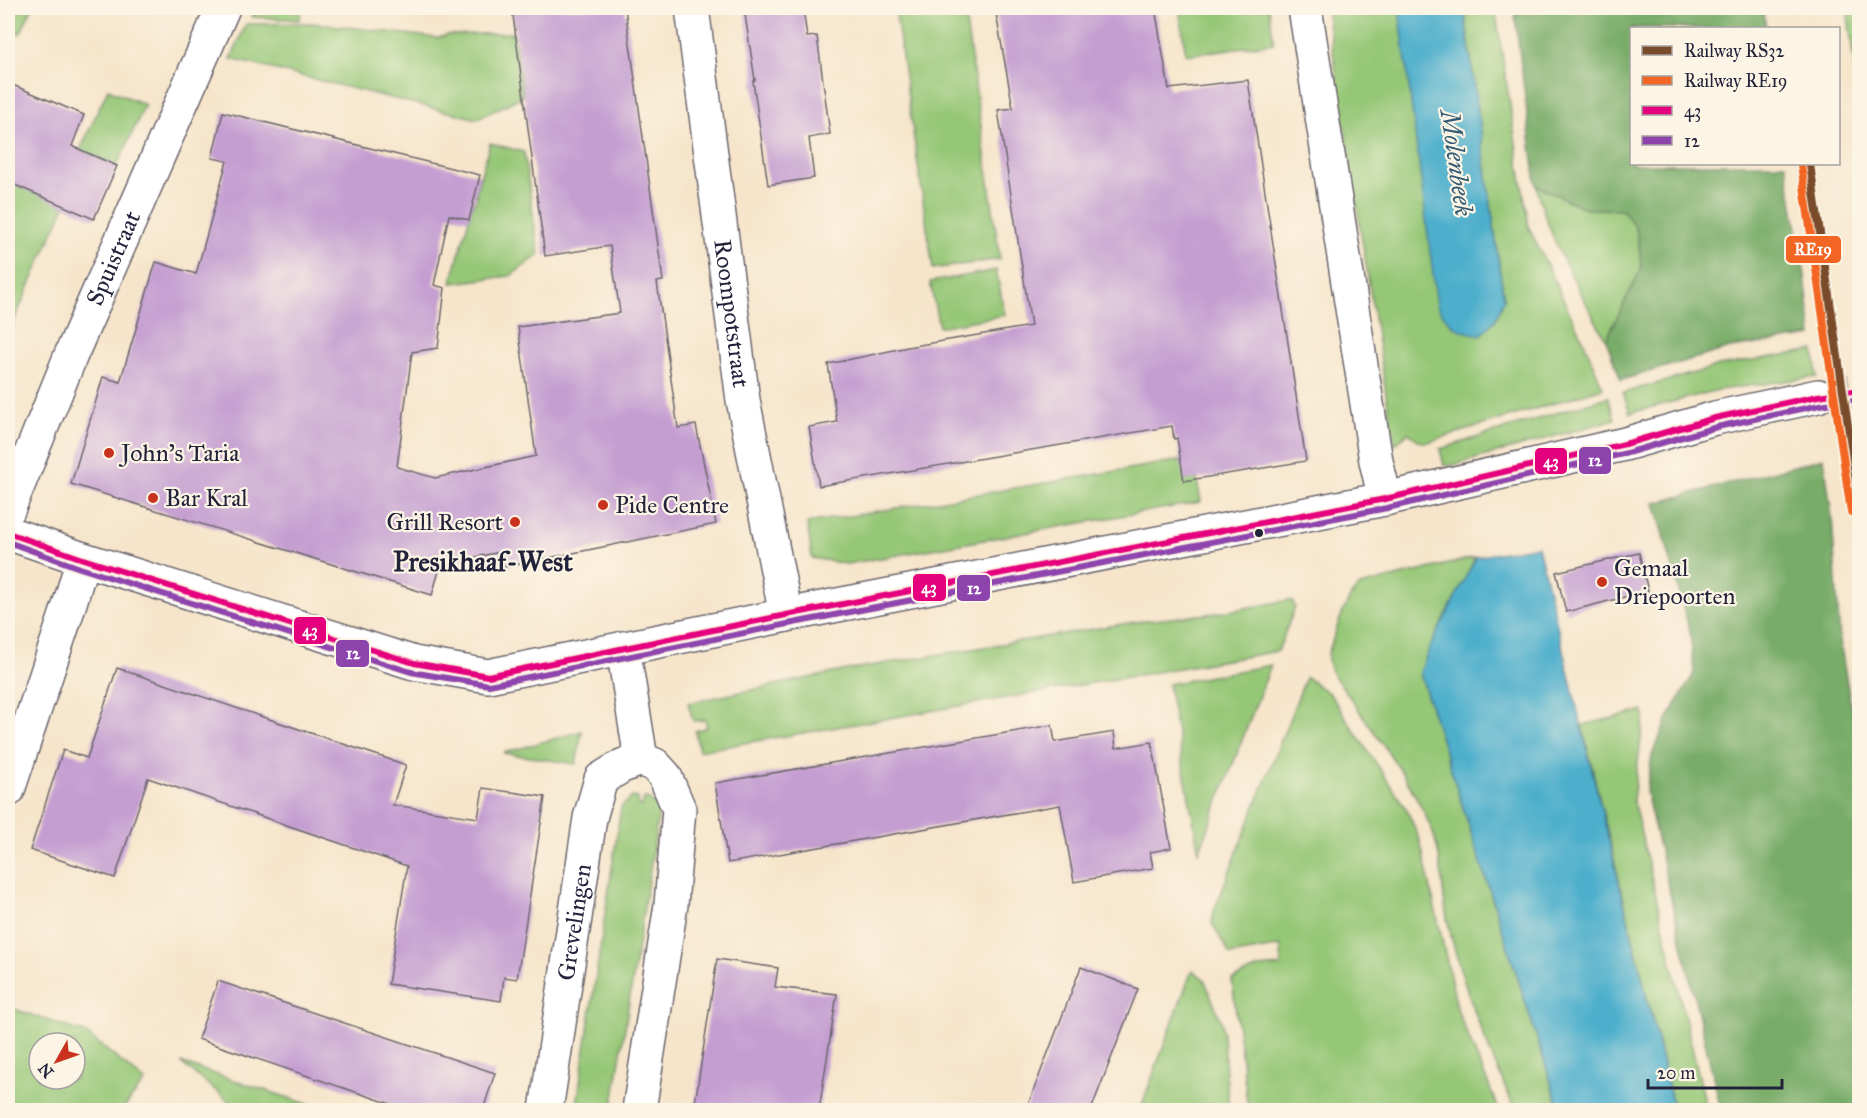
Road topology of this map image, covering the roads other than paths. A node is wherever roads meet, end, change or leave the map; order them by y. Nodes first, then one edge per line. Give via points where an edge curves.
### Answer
1 (223, 8) edge
2 (692, 8) edge
3 (1305, 8) edge
4 (1818, 396) tunnel mouth
5 (1385, 499) junction
6 (8, 510) edge
7 (8, 533) edge
8 (83, 559) junction
9 (786, 615) junction
10 (623, 648) junction
11 (641, 759) junction
12 (8, 790) edge
13 (546, 1110) edge
14 (639, 1110) edge

1 - 6 street, Spuistraat via 71,355
2 - 9 street, Roompotstraat via 743,400
3 - 5 street
4 - 5 street
5 - 9 street
7 - 8 street
8 - 10 street via 414,663 455,671 488,676
8 - 12 street
9 - 10 street
10 - 11 street
11 - 13 street, Grevelingen via 601,779 590,818
11 - 14 street via 655,765 665,776 678,809 671,905

